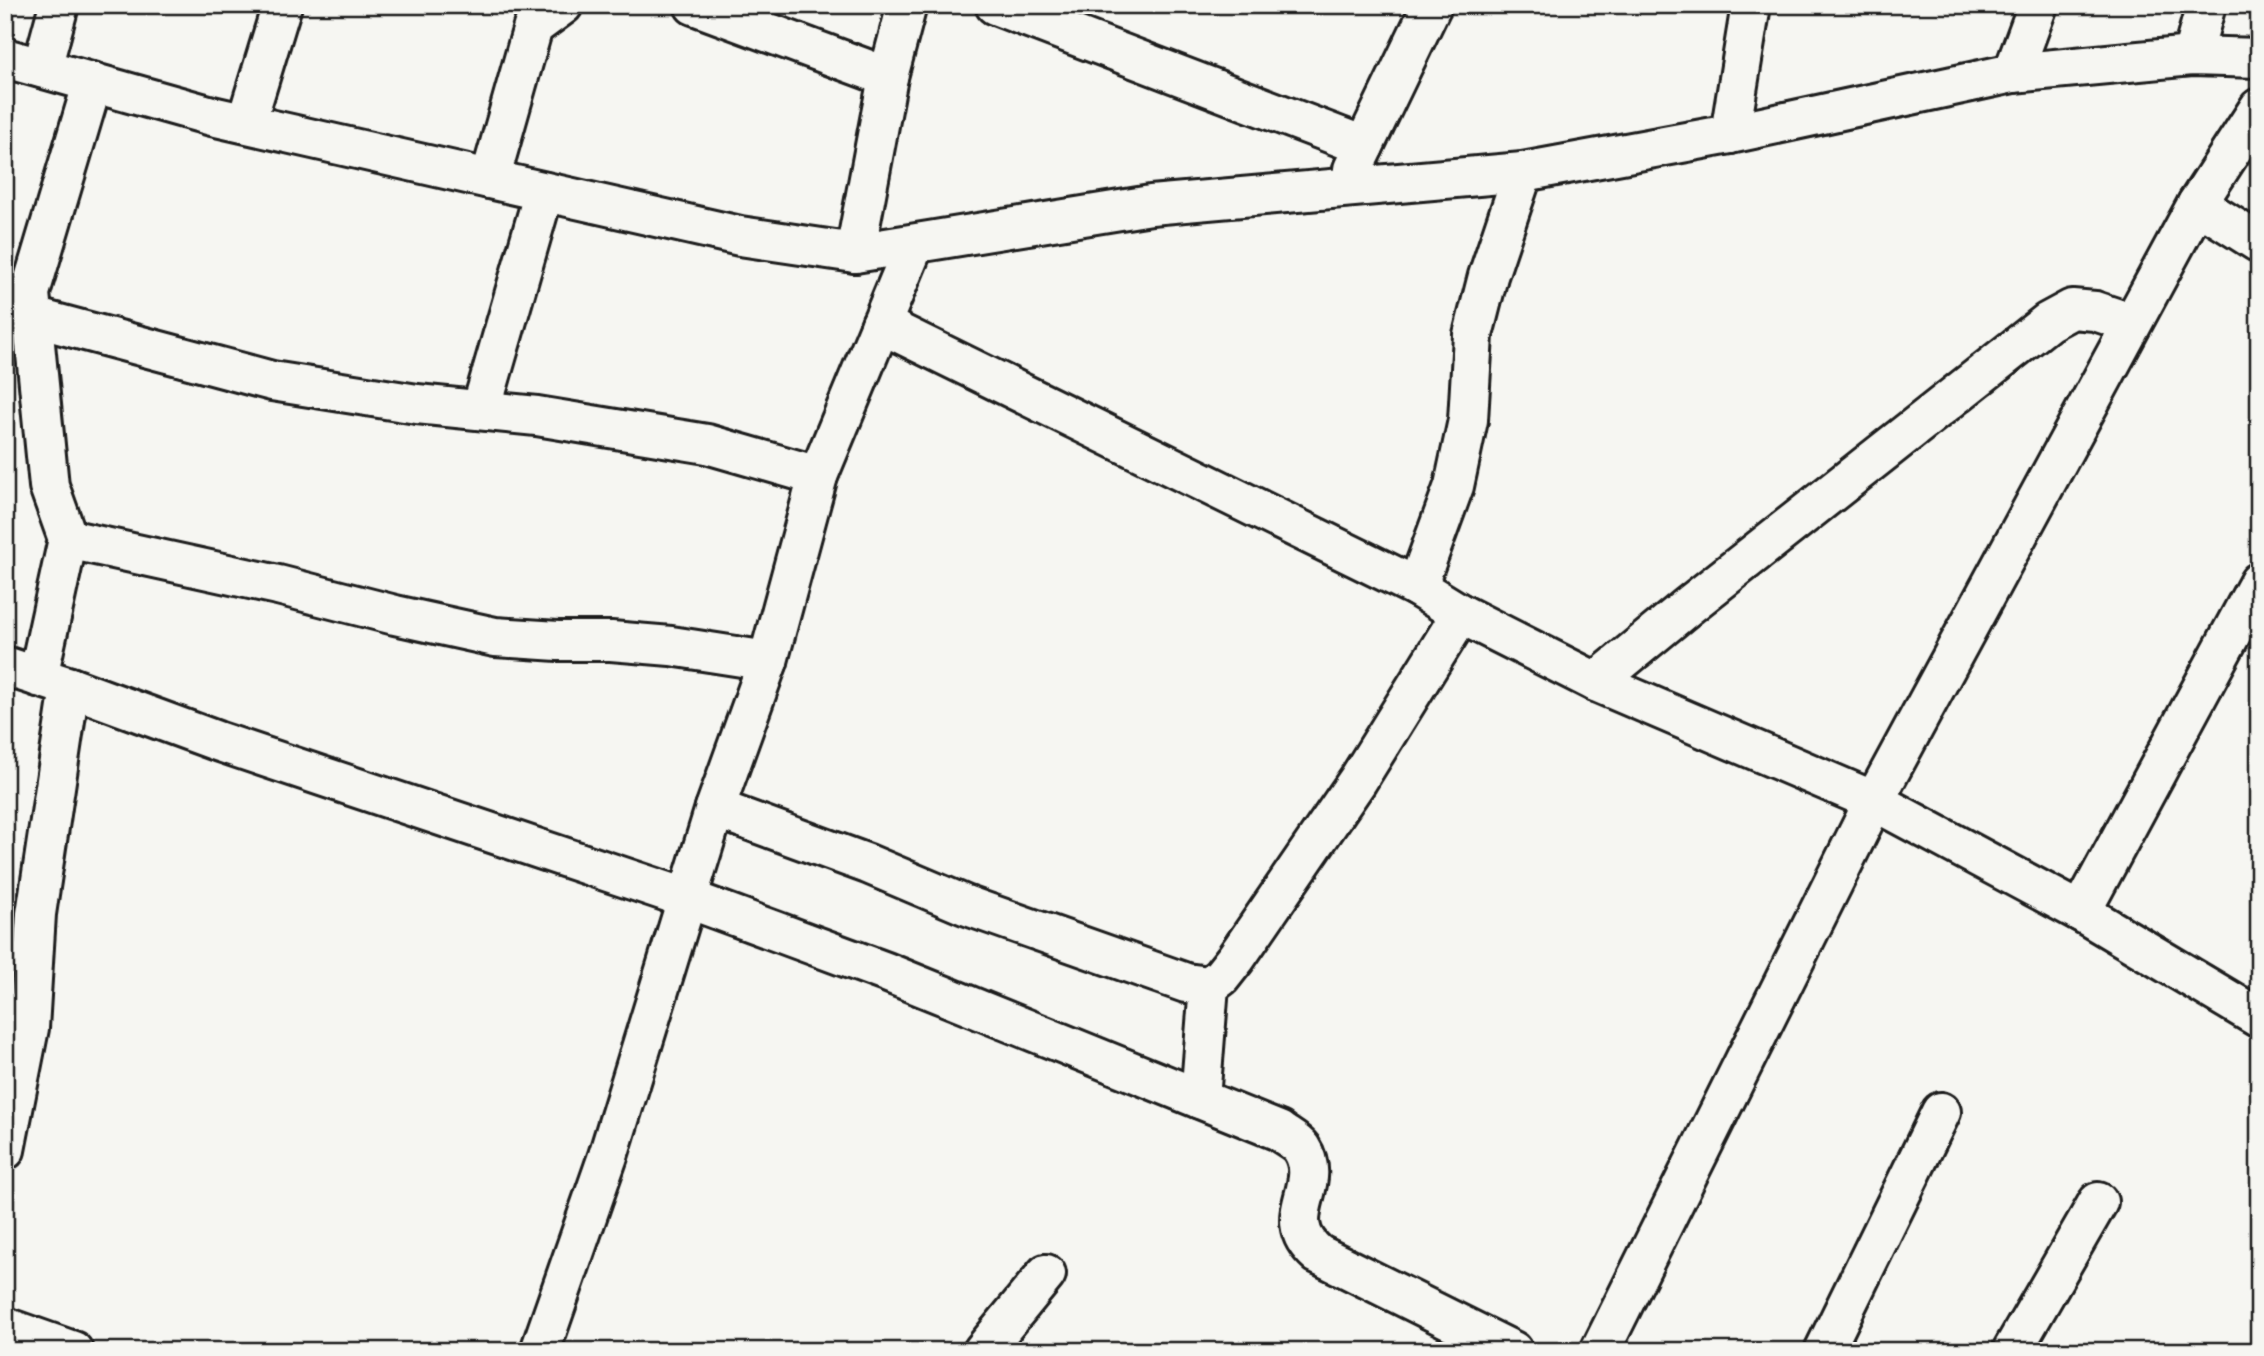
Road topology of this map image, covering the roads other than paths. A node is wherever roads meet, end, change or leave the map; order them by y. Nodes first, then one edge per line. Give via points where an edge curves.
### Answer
1 (59, 5) edge
2 (282, 5) edge
3 (563, 5) edge
4 (694, 5) edge
5 (907, 5) edge
6 (995, 5) edge
7 (1432, 5) edge
8 (1751, 5) edge
9 (2038, 5) edge
10 (2206, 5) edge
11 (1057, 16) edge
12 (2192, 56) junction
13 (5, 58) edge
14 (2259, 58) edge
15 (42, 68) junction
16 (2013, 73) junction
17 (888, 77) junction
18 (93, 82) junction
19 (2259, 108) edge
20 (246, 123) junction
21 (1730, 134) junction
22 (1364, 146) junction
23 (1523, 172) junction
24 (490, 179) junction
25 (1343, 190) junction
26 (544, 191) junction
27 (2197, 204) junction
28 (2259, 243) edge
29 (914, 245) junction
30 (855, 253) junction
31 (33, 317) junction
32 (2131, 323) junction
33 (881, 324) junction
34 (481, 410) junction
35 (818, 476) junction
36 (68, 539) junction
37 (2259, 582) edge
38 (1417, 587) junction
39 (1461, 614) junction
40 (768, 661) junction
41 (38, 677) edge
42 (1595, 682) junction
43 (1874, 802) junction
44 (715, 808) junction
45 (686, 898) junction
46 (2081, 912) junction
47 (1209, 986) junction
48 (2244, 1010) edge
49 (17, 1026) edge
50 (1200, 1099) junction
51 (1941, 1112) dead end
52 (5, 1150) edge
53 (2098, 1202) dead end
54 (1046, 1274) dead end
55 (5, 1327) edge
56 (73, 1351) edge
57 (540, 1351) edge
58 (983, 1351) edge
59 (1513, 1351) edge
60 (1600, 1351) edge
61 (1824, 1351) edge
62 (2012, 1351) edge

1 - 15 street
2 - 20 street
3 - 24 street via 533,27
4 - 17 street
5 - 17 street
6 - 11 street
7 - 22 street
8 - 21 street
9 - 16 street
10 - 12 street
11 - 22 street
12 - 14 street
12 - 16 street
13 - 15 street
15 - 18 street
16 - 21 street
17 - 30 street
18 - 20 street
18 - 31 street via 30,293
19 - 27 street
20 - 24 street
21 - 23 street
22 - 25 street
23 - 25 street
23 - 38 street via 1473,335 1468,420 1454,486
24 - 26 street
25 - 29 street via 1151,205
26 - 30 street via 740,236
26 - 34 street
27 - 28 street
27 - 32 street
29 - 30 street
29 - 33 street
31 - 34 street via 272,381
31 - 36 street via 49,486
32 - 42 street via 2095,311 2071,309 2048,322
32 - 43 street
33 - 35 street
33 - 38 street
34 - 35 street via 707,444
35 - 40 street
36 - 40 street via 495,636 671,646
36 - 41 street
37 - 46 street
38 - 39 street
39 - 42 street
39 - 47 street via 1351,791 1222,977
40 - 44 street
41 - 45 street
41 - 49 street via 36,914
42 - 43 street
43 - 46 street
43 - 60 street
44 - 45 street
44 - 47 street via 978,910 1186,983
45 - 50 street via 886,972
45 - 57 street via 608,1156
46 - 48 street
47 - 50 street
49 - 52 street
50 - 59 street via 1279,1131 1300,1146 1309,1171 1298,1224 1306,1244 1318,1254
51 - 61 street
53 - 62 street
54 - 58 street
55 - 56 street

